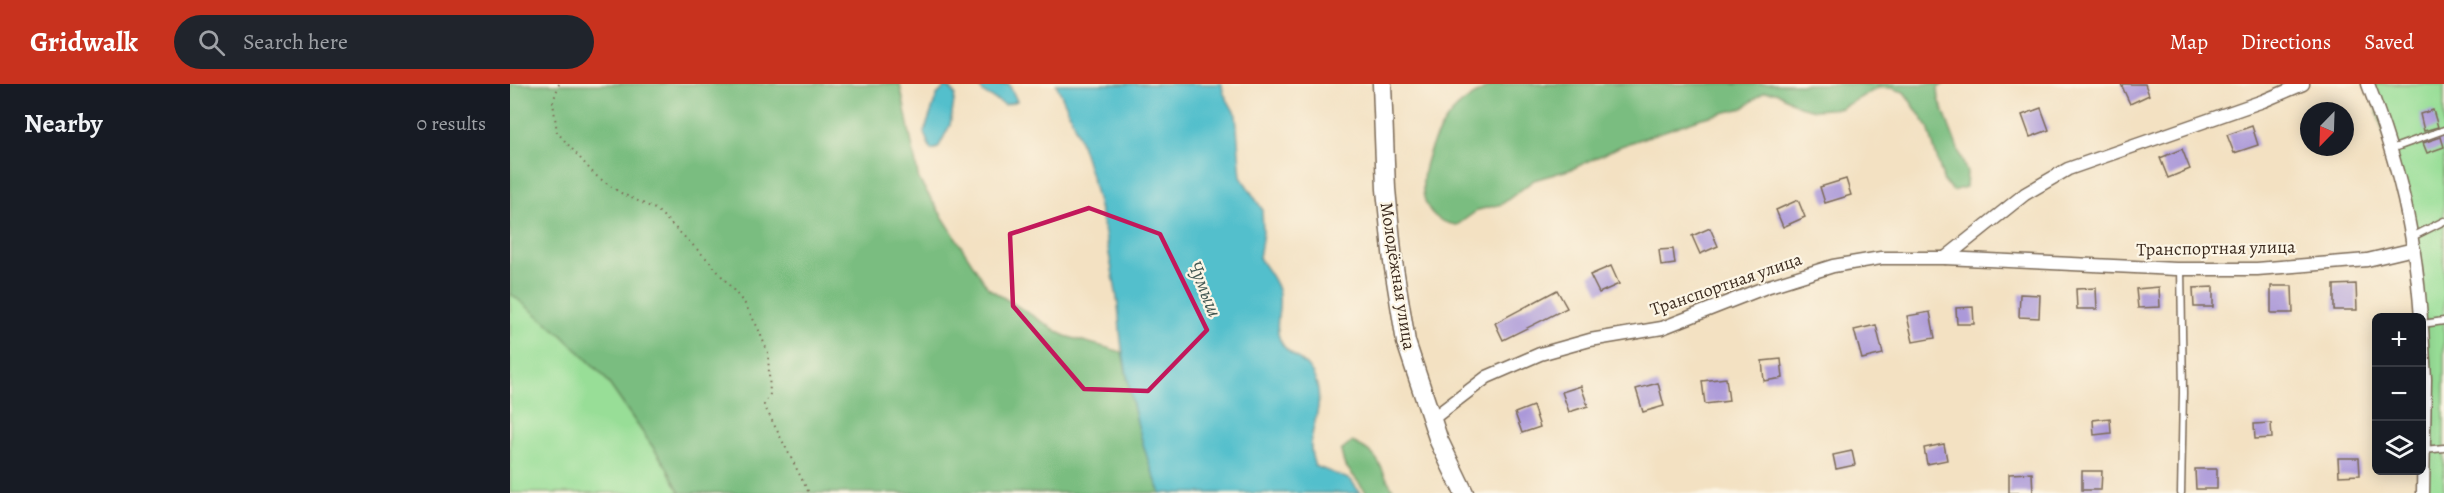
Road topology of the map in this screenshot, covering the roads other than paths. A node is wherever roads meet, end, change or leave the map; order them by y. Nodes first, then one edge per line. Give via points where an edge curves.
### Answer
1 (1382, 84) edge
2 (2302, 84) edge
3 (2368, 84) edge
4 (2444, 130) edge
5 (2391, 148) junction
6 (2444, 221) edge
7 (2413, 243) junction
8 (1945, 258) junction
9 (2181, 270) junction
10 (2420, 313) edge
11 (2444, 321) edge
12 (2426, 323) edge
13 (2424, 367) edge
14 (1431, 419) junction
15 (2424, 421) edge
16 (2444, 448) edge
17 (2426, 450) edge
18 (2423, 475) edge
19 (1464, 493) edge
20 (2181, 493) edge
21 (2423, 493) edge

1 - 14 street, Молодёжная улица via 1386,189 1398,300 1406,342
2 - 8 street via 2068,169 2025,194
3 - 5 street
4 - 5 lane
5 - 7 street
6 - 7 lane
7 - 9 street, Транспортная улица via 2345,261 2257,269
7 - 10 street
8 - 9 street, Транспортная улица
8 - 14 street, Транспортная улица via 1881,258 1833,266 1769,286 1662,328 1590,340 1539,354 1487,377
9 - 20 lane
11 - 12 lane
13 - 15 street
14 - 19 street, Молодёжная улица
16 - 17 lane
18 - 21 street

